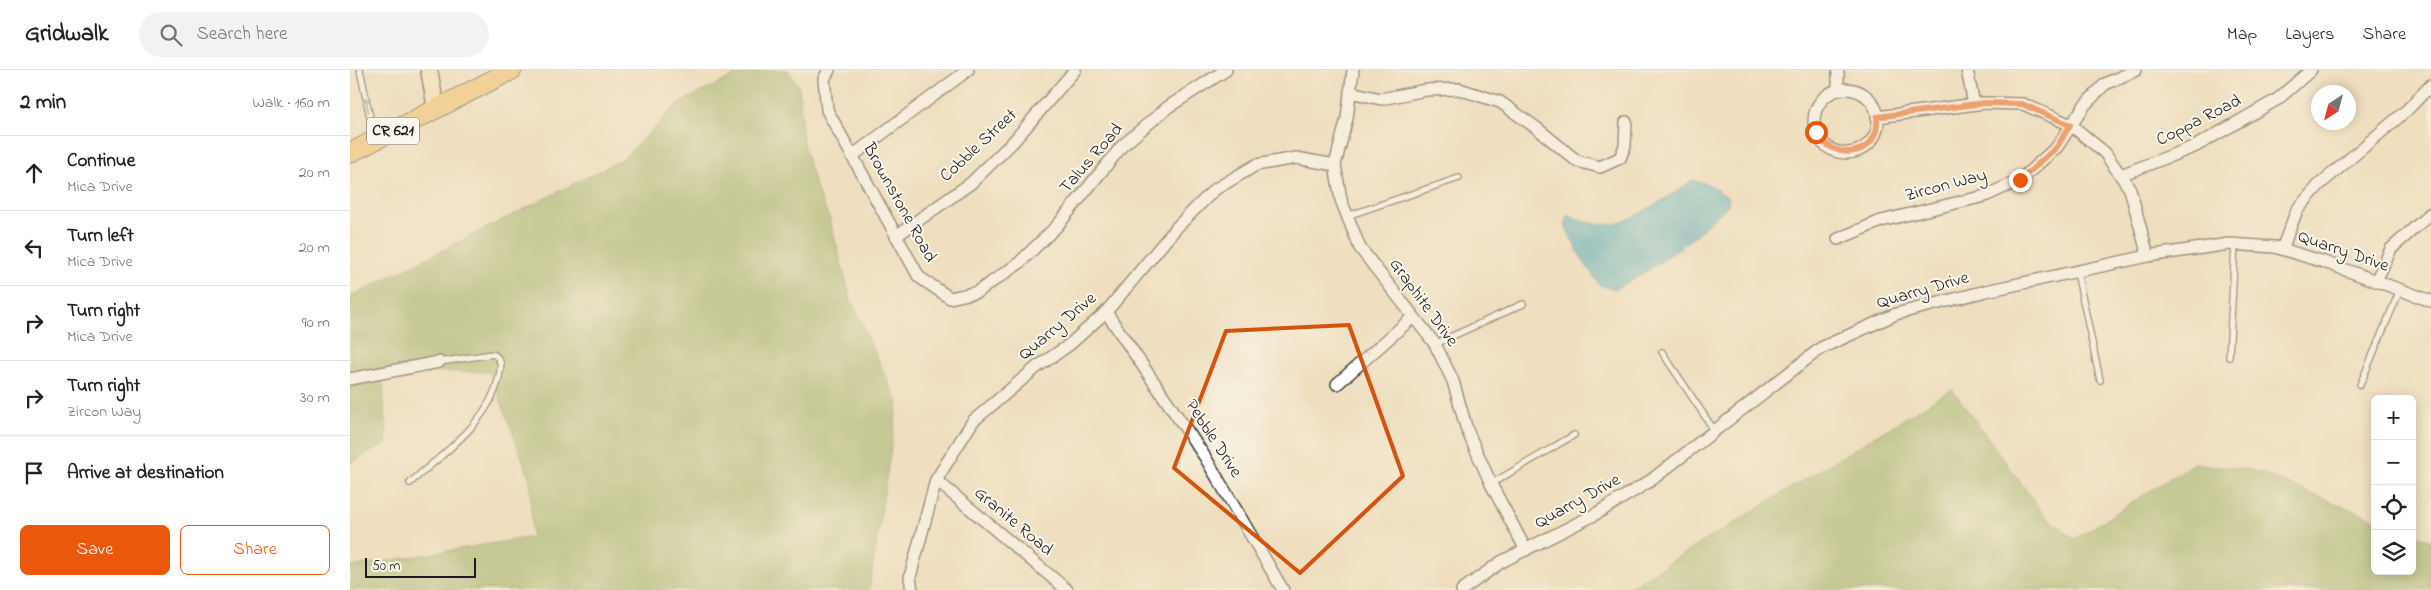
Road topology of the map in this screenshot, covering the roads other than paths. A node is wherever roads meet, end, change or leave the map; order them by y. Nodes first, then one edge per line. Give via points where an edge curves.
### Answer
1 (360, 70) edge
2 (429, 70) edge
3 (512, 70) edge
4 (829, 70) edge
5 (968, 70) edge
6 (1075, 70) edge
7 (1226, 70) edge
8 (1353, 70) edge
9 (1838, 70) edge
10 (1968, 70) edge
11 (2134, 70) edge
12 (2311, 70) edge
13 (2431, 85) edge
14 (1838, 90) junction
15 (1350, 92) junction
16 (1974, 104) junction
17 (436, 108) junction
18 (1877, 117) junction
19 (1626, 122) dead end
20 (2070, 125) junction
21 (375, 141) junction
22 (350, 153) edge
23 (852, 156) junction
24 (1335, 165) junction
25 (2120, 175) junction
26 (1459, 178) dead end
27 (2431, 212) edge
28 (1348, 216) junction
29 (896, 236) junction
30 (1838, 240) dead end
31 (2235, 244) junction
32 (2282, 249) junction
33 (2148, 256) junction
34 (1018, 264) joint
35 (2077, 272) junction
36 (2376, 281) junction
37 (2400, 290) junction
38 (2431, 301) edge
39 (1523, 304) dead end
40 (1106, 312) junction
41 (1413, 318) junction
42 (1435, 344) junction
43 (1662, 352) dead end
44 (2229, 358) dead end
45 (439, 362) joint
46 (350, 380) edge
47 (2100, 380) dead end
48 (1337, 384) dead end
49 (2360, 385) dead end
50 (1714, 430) junction
51 (1574, 435) dead end
52 (936, 480) junction
53 (410, 483) dead end
54 (1492, 484) junction
55 (1526, 550) junction
56 (912, 590) edge
57 (1067, 590) edge
58 (1283, 590) edge
59 (1462, 590) edge

21 -> 1 lane
2 - 17 main road
3 - 17 main road, CR 621
4 - 23 street, Brownstone Road via 824,79 827,110
5 - 23 street
6 - 29 street, Cobble Street via 1013,142 971,182
7 - 34 street, Talus Road via 1168,107 1122,146 1057,226
8 - 15 street, Graphite Drive
9 - 14 street
10 - 16 street
11 - 20 street, Zircon Way via 2105,84
12 - 25 street, Coppa Road via 2278,99 2196,146
13 - 32 street via 2407,110 2318,185 2297,210
14 - 18 street via 1857,91 1866,96 1873,103
14 - 18 street via 1820,102 1814,121 1821,141 1830,148 1850,153 1861,149 1875,134
15 - 19 street via 1381,99 1426,90 1458,89 1500,102 1577,161 1600,166 1620,158 1625,146
15 - 24 street, Graphite Drive
16 - 18 street
16 - 20 street via 2022,104
17 - 21 main road, CR 621
20 - 25 street via 2105,153
20 - 30 street, Zircon Way via 2057,147 2020,180 1985,196 1881,221
21 - 22 main road, CR 621
23 - 29 street, Brownstone Road
24 - 28 street, Graphite Drive via 1341,200
24 - 40 street, Quarry Drive via 1296,158 1256,165 1214,190 1176,228
25 - 33 street via 2130,189
26 - 28 lane
27 - 36 street via 2391,249
28 - 41 street, Graphite Drive via 1360,248
29 - 34 street, Brownstone Road via 919,277 950,298 977,292
31 - 32 street, Quarry Drive
31 - 33 street, Quarry Drive
31 - 44 lane
32 - 36 street, Quarry Drive
33 - 35 street, Quarry Drive
35 - 47 lane
35 - 50 street, Quarry Drive via 1896,314 1821,348
36 - 37 street, Quarry Drive
37 - 38 street, Quarry Drive
37 - 49 lane
39 - 42 lane
40 - 52 street, Quarry Drive via 973,421
40 - 58 street, Pebble Drive via 1205,457
41 - 42 street, Graphite Drive
41 - 48 street
42 - 54 street, Graphite Drive via 1453,381 1467,430
43 - 50 lane
45 - 46 street
45 - 53 lane via 493,354 502,363 496,390 475,425
50 - 55 street, Quarry Drive via 1650,480 1594,515
51 - 54 lane
52 - 56 street, Quarry Drive via 910,577
52 - 57 street, Granite Road
54 - 55 street, Graphite Drive
55 - 59 street, Quarry Drive via 1501,562

